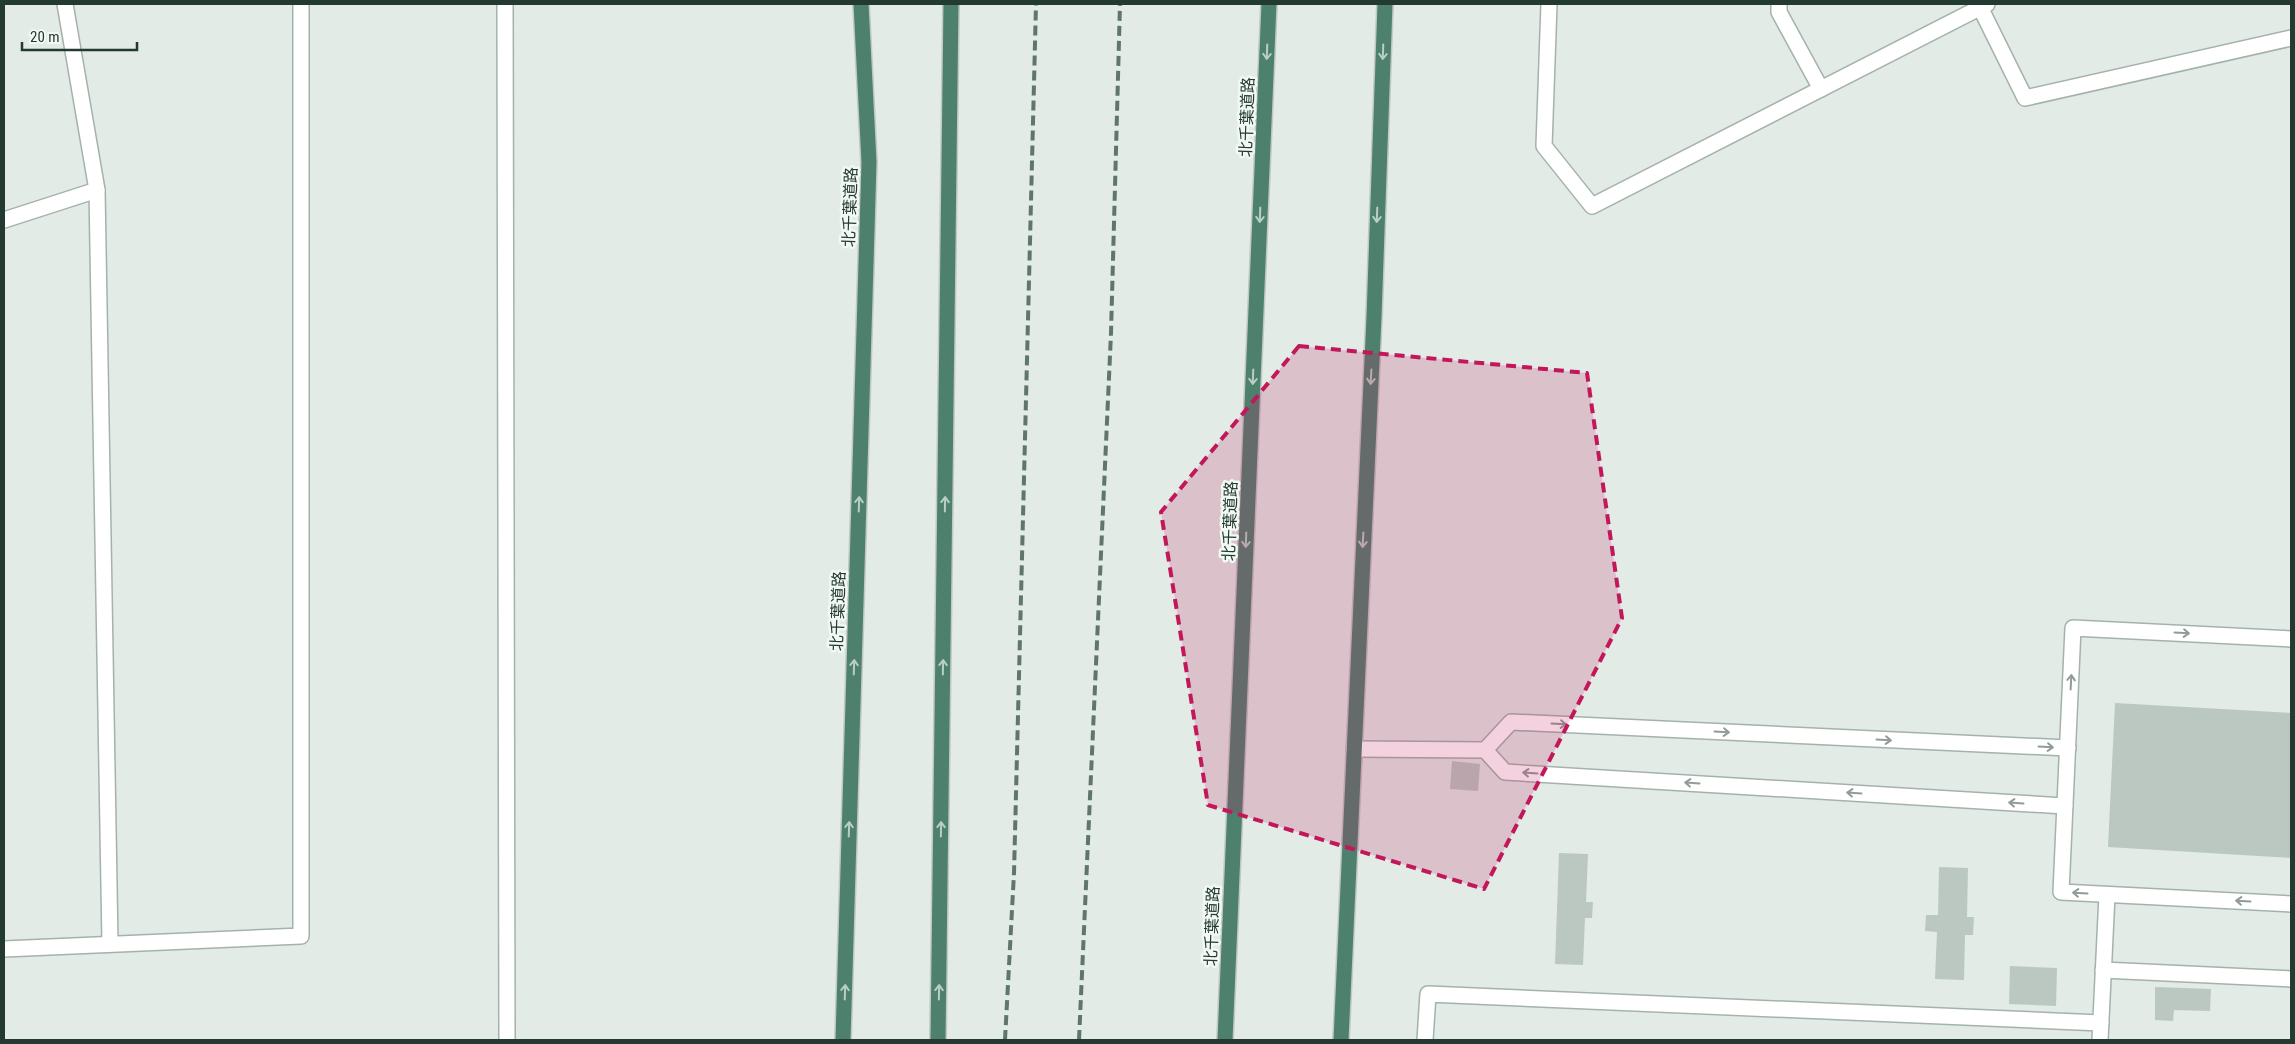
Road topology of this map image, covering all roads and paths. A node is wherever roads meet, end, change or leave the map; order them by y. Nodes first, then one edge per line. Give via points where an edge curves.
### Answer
1 (65, 4) edge
2 (301, 4) edge
3 (505, 4) edge
4 (861, 4) edge
5 (951, 4) edge
6 (1269, 4) edge
7 (1385, 4) edge
8 (1550, 4) edge
9 (1779, 4) edge
10 (1983, 6) edge
11 (2291, 38) edge
12 (1821, 89) junction
13 (98, 190) junction
14 (4, 220) edge
15 (2291, 639) edge
16 (2068, 748) junction
17 (1354, 749) junction
18 (1485, 750) junction
19 (2065, 806) junction
20 (2107, 894) junction
21 (2291, 904) edge
22 (110, 944) junction
23 (4, 948) edge
24 (2103, 970) junction
25 (2291, 980) edge
26 (2101, 1023) junction
27 (507, 1040) edge
28 (843, 1040) edge
29 (938, 1040) edge
30 (1225, 1040) edge
31 (1341, 1040) edge
32 (1425, 1040) edge
33 (2100, 1040) edge

1 - 13 street
2 - 22 street via 301,936
3 - 27 street
28 -> 4 highway, 北千葉道路 via 868,162
29 -> 5 highway
6 -> 30 highway, 北千葉道路
7 -> 17 highway
8 - 12 street via 1544,146 1592,206
9 - 12 street via 1778,12
10 - 11 street via 2025,98
10 - 12 street
13 - 14 street
13 - 22 street
16 -> 15 street via 2073,628
18 -> 16 street via 1510,722
16 - 19 street
17 - 18 street
17 - 31 highway
19 -> 18 street via 1505,772
20 -> 19 street via 2061,892
21 -> 20 street
20 - 24 street
22 - 23 street
24 - 25 street
24 - 26 street
26 - 32 street via 1428,994
26 - 33 street

